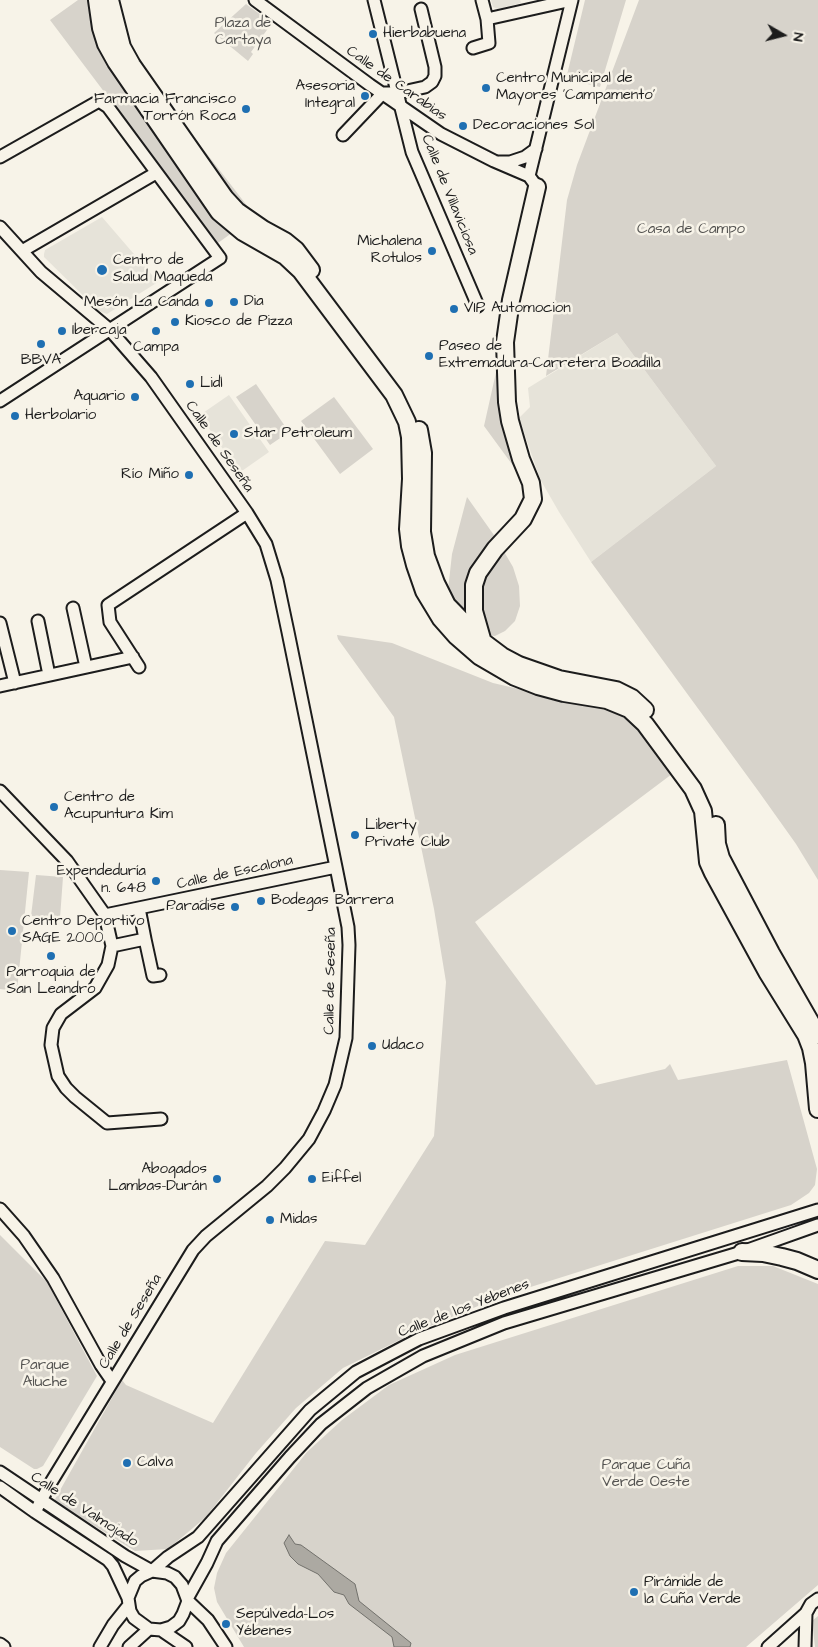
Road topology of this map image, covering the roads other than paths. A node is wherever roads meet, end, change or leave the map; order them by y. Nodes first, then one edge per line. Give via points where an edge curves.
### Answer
1 (97, 0) edge
2 (110, 0) edge
3 (254, 0) edge
4 (374, 0) edge
5 (482, 0) edge
6 (572, 0) edge
7 (421, 9) dead end
8 (487, 19) junction
9 (474, 48) dead end
10 (383, 93) junction
11 (398, 93) junction
12 (402, 106) junction
13 (343, 136) dead end
14 (538, 143) junction
15 (0, 157) edge
16 (494, 161) junction
17 (156, 173) junction
18 (533, 181) junction
19 (0, 227) edge
20 (22, 251) junction
21 (478, 306) dead end
22 (110, 330) junction
23 (0, 401) edge
24 (247, 513) junction
25 (73, 608) dead end
26 (38, 621) dead end
27 (0, 623) edge
28 (482, 641) junction
29 (86, 667) junction
30 (50, 675) junction
31 (15, 683) junction
32 (0, 686) edge
33 (0, 791) edge
34 (336, 867) junction
35 (139, 908) junction
36 (105, 915) junction
37 (145, 939) junction
38 (112, 946) junction
39 (160, 975) dead end
40 (818, 1035) edge
41 (817, 1081) edge
42 (818, 1109) edge
43 (161, 1118) dead end
44 (0, 1209) edge
45 (818, 1210) edge
46 (818, 1225) edge
47 (742, 1252) junction
48 (818, 1270) edge
49 (112, 1381) junction
50 (0, 1472) edge
51 (0, 1487) edge
52 (41, 1499) junction
53 (35, 1512) junction
54 (152, 1572) junction
55 (188, 1599) junction
56 (818, 1599) edge
57 (129, 1602) junction
58 (806, 1613) junction
59 (148, 1628) junction
60 (161, 1630) junction
61 (0, 1644) edge
62 (4, 1647) edge
63 (100, 1647) edge
64 (129, 1647) edge
65 (186, 1647) edge
66 (226, 1647) edge
67 (768, 1647) edge
68 (806, 1647) edge

1 - 41 highway via 106,44 116,62 219,212 243,232 285,256 301,271 394,395 410,438 410,546 424,591 441,619 478,656 510,675 538,686 607,700 629,709 645,724 693,789 703,811 708,862 806,1035
2 - 28 highway via 125,53 226,198 237,211 296,250 405,394 416,419 423,453 422,532 426,556 447,604
3 - 10 street, Calle de Carabias
4 - 11 street, Calle de Villaviciosa
5 - 8 street
6 - 8 street
6 - 14 street
7 - 11 street via 436,67 435,76 425,87
8 - 9 street via 489,42
10 - 11 street
10 - 12 street, Calle de Carabias
10 - 13 street
11 - 12 street, Calle de Villaviciosa
12 - 16 street, Calle de Carabias via 441,134
12 - 21 street, Calle de Villaviciosa via 412,152
14 - 16 street via 525,157 510,162
14 - 18 street via 539,168
15 - 17 street via 99,100 108,107
16 - 18 street, Calle de Carabias
17 - 20 street
17 - 22 street via 220,258
18 - 28 highway via 511,300 505,356 510,421 531,483 533,500 523,519 478,573 474,586 474,611
19 - 20 street, Calle de Seseña
20 - 22 street, Calle de Seseña via 41,272
22 - 23 street
22 - 24 street, Calle de Seseña via 151,376
24 - 29 street, Calle de Seseña via 108,605 110,622 136,662
24 - 34 street, Calle de Seseña via 266,544 277,580
25 - 29 street
26 - 30 street
27 - 31 street
28 - 40 highway via 518,665 559,679 622,692 648,713 703,786 714,812 721,858
29 - 30 street
30 - 31 street
31 - 32 street
33 - 36 street via 67,861
34 - 35 street, Calle de Escalona
34 - 49 street, Calle de Seseña via 348,927 348,1027 342,1061 324,1111 309,1139 285,1168 193,1250
35 - 36 street, Calle de Escalona
35 - 37 street
36 - 38 street
37 - 38 street
37 - 39 street via 154,976
38 - 43 street via 108,965 96,988 62,1014 54,1028 51,1045 58,1076 75,1097 107,1123
41 - 42 highway
44 - 49 street via 24,1236 53,1278
45 - 54 street, Calle de los Yébenes via 504,1308 419,1340 360,1370 310,1410 198,1537
46 - 47 street, Calle de los Yébenes
47 - 48 highway via 782,1256
47 - 55 street, Calle de los Yébenes via 504,1323 423,1356 367,1388 321,1424 217,1541
49 - 52 street, Calle de Seseña
50 - 52 street, Calle de Valmojado
51 - 53 street, Calle de Valmojado
52 - 53 street, Calle de Seseña
52 - 54 street, Calle de Valmojado
53 - 57 street, Calle de Valmojado via 108,1560 114,1566
54 - 55 street via 174,1576
54 - 57 street, Calle de los Yébenes via 135,1581
55 - 60 street, Calle de los Yébenes via 184,1614 178,1621
55 - 66 street via 208,1620
56 - 58 street
57 - 59 street via 134,1618
57 - 63 street, Calle de los Yébenes
58 - 67 street
58 - 68 street
59 - 60 street
59 - 64 street
60 - 65 street
61 - 62 street

